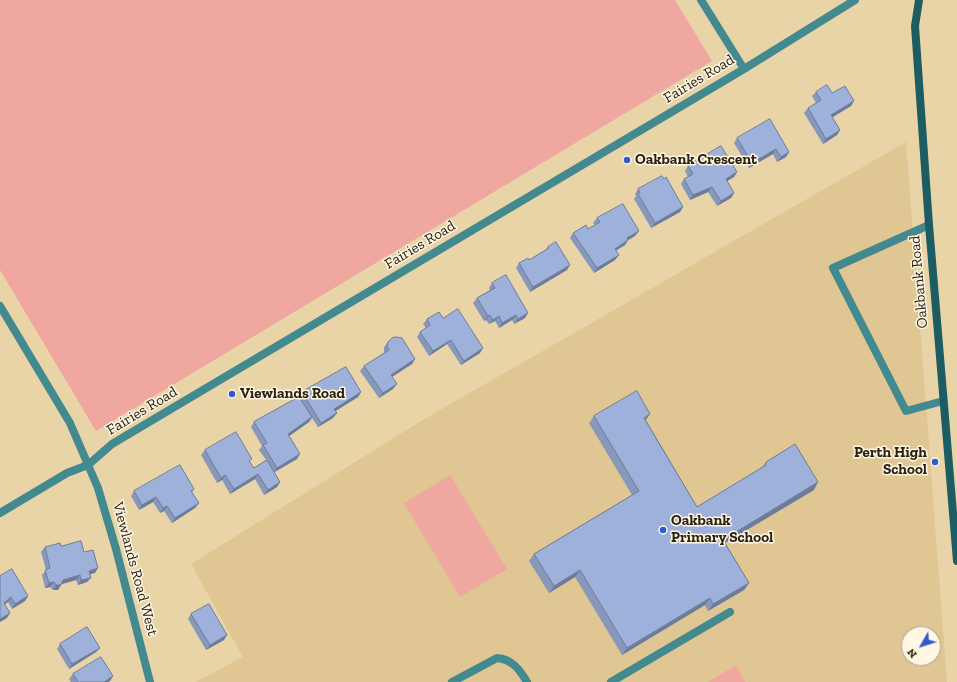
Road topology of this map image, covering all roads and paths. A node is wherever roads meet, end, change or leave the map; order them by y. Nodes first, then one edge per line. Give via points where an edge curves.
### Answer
1 (701, 0) edge
2 (855, 0) edge
3 (919, 0) edge
4 (744, 68) junction
5 (929, 225) junction
6 (0, 306) edge
7 (942, 401) junction
8 (88, 465) junction
9 (954, 469) edge
10 (0, 514) edge
11 (957, 561) edge
12 (730, 612) dead end
13 (463, 679) edge
14 (150, 682) edge
15 (452, 682) edge
16 (527, 682) edge
17 (611, 682) edge

1 - 4 street
2 - 4 street, Fairies Road
3 - 5 street, Oakbank Road via 915,26
4 - 8 street, Fairies Road via 112,444
5 - 7 street, Oakbank Road
5 - 7 street via 833,268 906,411
6 - 8 street via 70,423
7 - 9 street, Oakbank Road
8 - 10 street, Fairies Road via 67,473
8 - 14 street, Viewlands Road West via 98,488 116,549
9 - 11 street, Oakbank Road
12 - 17 street
13 - 15 street
13 - 16 street via 490,660 503,658 512,663

